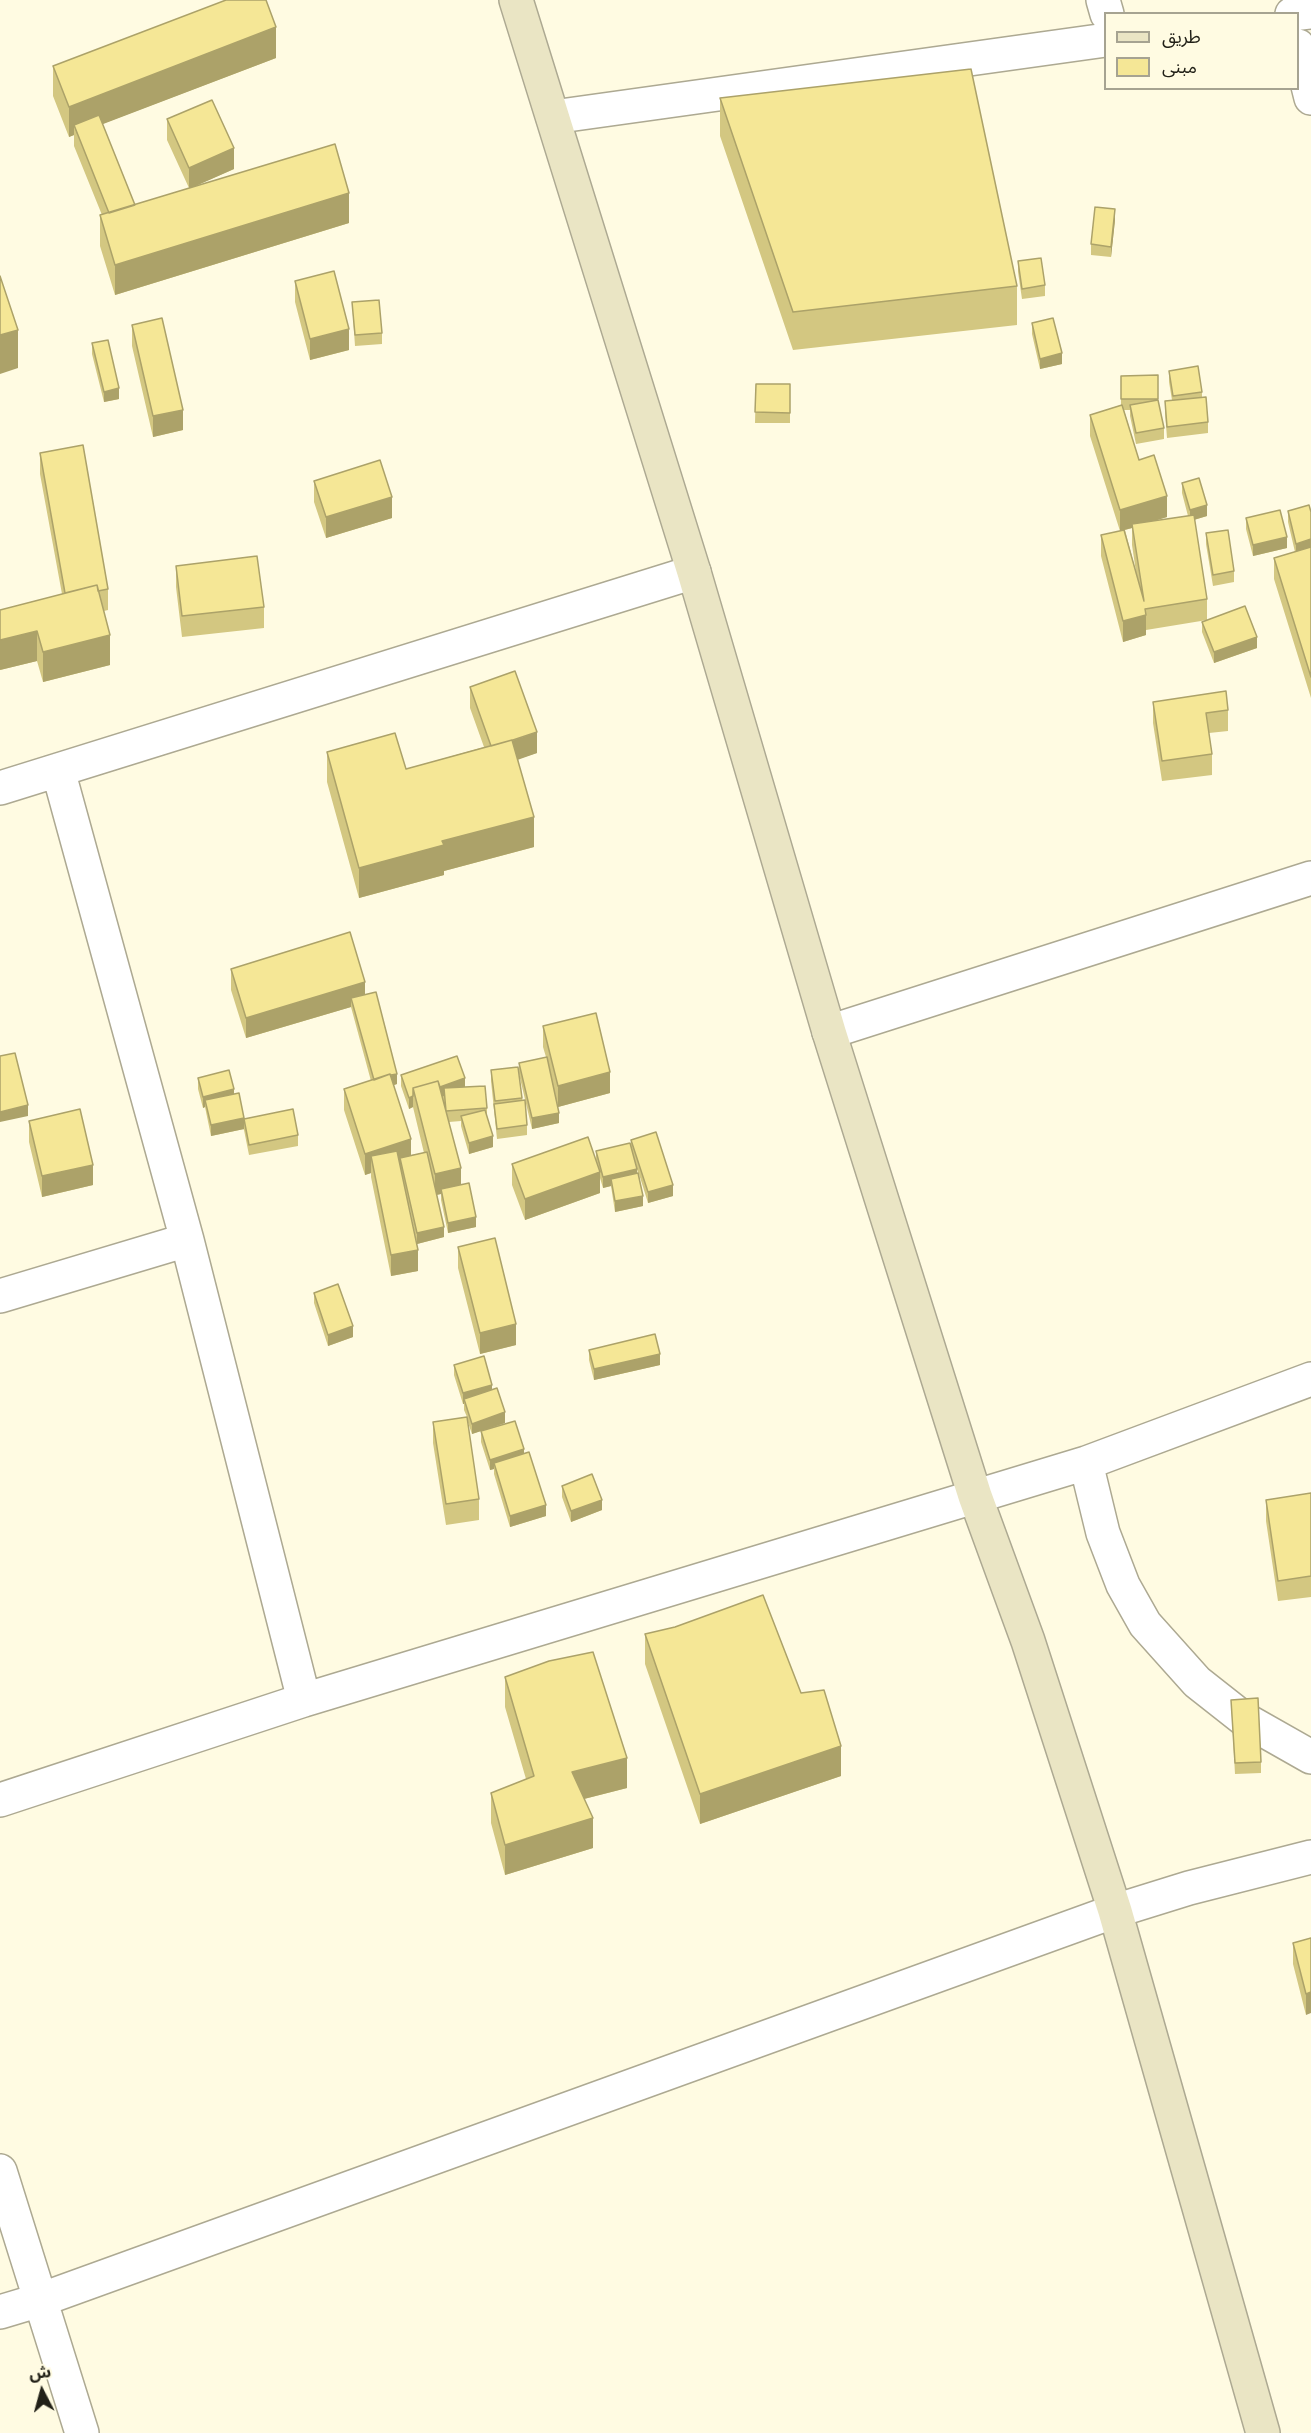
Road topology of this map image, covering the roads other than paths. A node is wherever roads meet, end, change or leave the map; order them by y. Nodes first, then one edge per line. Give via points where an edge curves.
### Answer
1 (516, 0) edge
2 (1104, 40) edge
3 (1299, 50) edge
4 (1311, 99) edge
5 (554, 117) junction
6 (694, 572) junction
7 (58, 770) junction
8 (0, 788) edge
9 (1311, 878) edge
10 (829, 1032) junction
11 (188, 1240) junction
12 (0, 1296) edge
13 (1311, 1379) edge
14 (1086, 1463) junction
15 (975, 1497) junction
16 (304, 1700) junction
17 (1311, 1756) edge
18 (0, 1800) edge
19 (1311, 1857) edge
20 (1115, 1911) junction
21 (0, 2171) edge
22 (40, 2300) junction
23 (0, 2312) edge
24 (82, 2433) edge
25 (1263, 2433) edge

1 - 5 main road
2 - 5 street
3 - 4 street
5 - 6 main road
6 - 7 street
6 - 10 main road
7 - 8 street
7 - 11 street
9 - 10 street
10 - 15 main road
11 - 12 street
11 - 16 street
13 - 14 street
14 - 15 street
14 - 17 street via 1103,1533 1123,1585 1145,1624 1197,1682 1244,1719
15 - 16 street
15 - 20 main road via 1028,1641
16 - 18 street
19 - 20 street
20 - 22 street
20 - 25 main road
21 - 22 street
22 - 23 street
22 - 24 street

